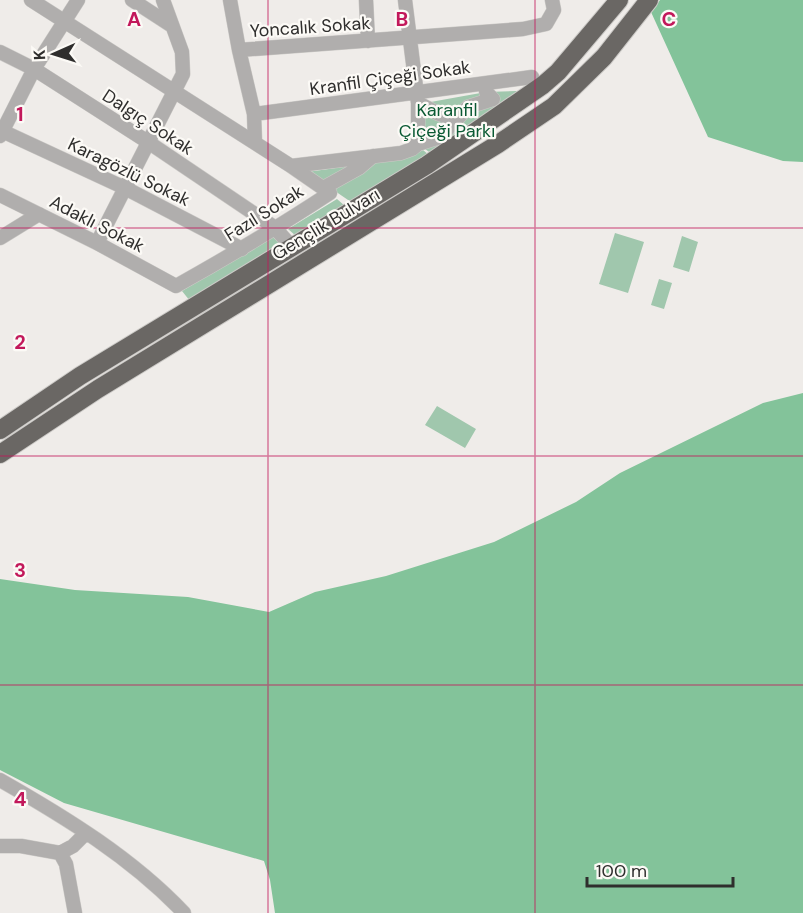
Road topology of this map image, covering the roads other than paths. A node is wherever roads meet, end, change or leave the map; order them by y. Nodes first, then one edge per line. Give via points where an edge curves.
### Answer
1 (31, 0) edge
2 (78, 0) edge
3 (132, 0) edge
4 (163, 0) edge
5 (230, 0) edge
6 (366, 0) edge
7 (405, 0) edge
8 (619, 0) edge
9 (649, 0) edge
10 (553, 5) edge
11 (65, 20) junction
12 (172, 26) junction
13 (410, 38) junction
14 (368, 41) junction
15 (239, 50) junction
16 (0, 52) edge
17 (34, 69) junction
18 (531, 77) dead end
19 (173, 92) junction
20 (417, 98) junction
21 (507, 106) dead end
22 (254, 114) junction
23 (456, 120) junction
24 (1, 132) edge
25 (148, 142) junction
26 (255, 142) junction
27 (418, 144) junction
28 (373, 156) junction
29 (291, 166) junction
30 (125, 188) junction
31 (323, 188) junction
32 (0, 195) edge
33 (39, 214) junction
34 (274, 227) junction
35 (0, 238) edge
36 (97, 243) junction
37 (292, 247) junction
38 (242, 249) junction
39 (176, 286) joint
40 (0, 430) edge
41 (0, 454) edge
42 (0, 780) edge
43 (86, 833) junction
44 (0, 846) edge
45 (60, 853) junction
46 (75, 913) edge
47 (184, 913) edge

1 - 11 street
2 - 11 street
3 - 12 street
4 - 12 street
5 - 15 street
6 - 14 street
7 - 13 street
8 - 37 highway, Gençlik Bulvarı via 543,85 427,165
9 - 41 highway, Gençlik Bulvarı via 604,57 554,106
10 - 13 street, Yoncalık Sokak via 546,24
11 - 17 street
11 - 19 street
12 - 19 street via 182,52 183,74
13 - 14 street, Yoncalık Sokak
13 - 20 street
14 - 15 street, Yoncalık Sokak
15 - 22 street
16 - 17 street, Dalgıç Sokak
17 - 24 street
17 - 25 street, Dalgıç Sokak
18 - 20 street, Kranfil Çiçeği Sokak
19 - 25 street
19 - 26 street
20 - 22 street, Kranfil Çiçeği Sokak
20 - 23 street via 439,114
20 - 27 street
21 - 23 street via 490,95 468,107
22 - 26 street
23 - 27 street via 440,137
24 - 30 street, Karagözlü Sokak
25 - 30 street
25 - 34 street, Dalgıç Sokak
26 - 29 street, Fazıl Sokak
27 - 28 street via 401,153
28 - 29 street
28 - 31 street via 360,168
29 - 31 street, Fazıl Sokak
30 - 36 street
30 - 38 street, Karagözlü Sokak
31 - 34 street, Fazıl Sokak via 330,193
32 - 33 street, Adaklı Sokak
33 - 35 street
33 - 36 street, Adaklı Sokak
34 - 37 street, Dalgıç Sokak
34 - 38 street, Fazıl Sokak
36 - 39 street, Adaklı Sokak
37 - 40 highway, Gençlik Bulvarı via 80,376
38 - 39 street, Fazıl Sokak
42 - 43 street
43 - 45 street
43 - 47 street
44 - 45 street
45 - 46 street via 66,864

